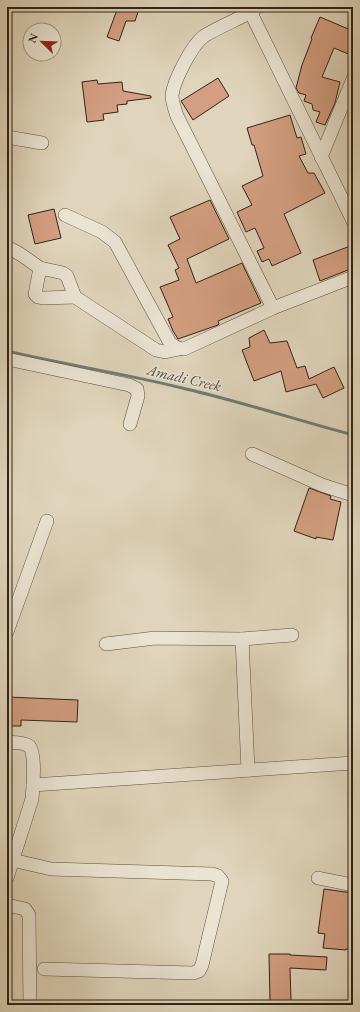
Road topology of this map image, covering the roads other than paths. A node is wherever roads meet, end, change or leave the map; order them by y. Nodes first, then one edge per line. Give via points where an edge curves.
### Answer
1 (252, 9) edge
2 (353, 79) edge
3 (7, 136) edge
4 (42, 143) dead end
5 (321, 157) junction
6 (65, 215) dead end
7 (353, 221) edge
8 (7, 248) edge
9 (40, 268) junction
10 (353, 277) edge
11 (75, 297) junction
12 (273, 308) junction
13 (179, 349) junction
14 (7, 359) edge
15 (130, 424) dead end
16 (252, 454) dead end
17 (353, 495) edge
18 (47, 521) dead end
19 (7, 632) edge
20 (292, 635) dead end
21 (242, 639) junction
22 (106, 644) dead end
23 (7, 742) edge
24 (353, 763) edge
25 (248, 770) junction
26 (33, 785) junction
27 (12, 860) junction
28 (7, 878) edge
29 (318, 878) dead end
30 (353, 885) edge
31 (7, 905) edge
32 (44, 969) dead end
33 (30, 1005) edge

1 - 5 street
1 - 12 street via 196,44 173,89 172,97 177,116
2 - 5 street
3 - 4 street
5 - 7 street
6 - 13 street via 102,232 115,242 170,343
8 - 9 street
9 - 11 street via 67,276
9 - 11 street via 35,289 38,297
10 - 12 street
11 - 13 street via 156,350 165,352
12 - 13 street
14 - 15 street via 129,385 137,389 138,396
16 - 17 street via 322,485
18 - 19 street
20 - 21 street
21 - 22 street via 155,638
21 - 25 street
23 - 26 street via 28,745 31,748
24 - 25 street
25 - 26 street
26 - 27 street via 32,799
27 - 28 street
27 - 32 street via 51,869 212,874 222,881 199,971 193,973
29 - 30 street
31 - 33 street via 25,909 29,915

